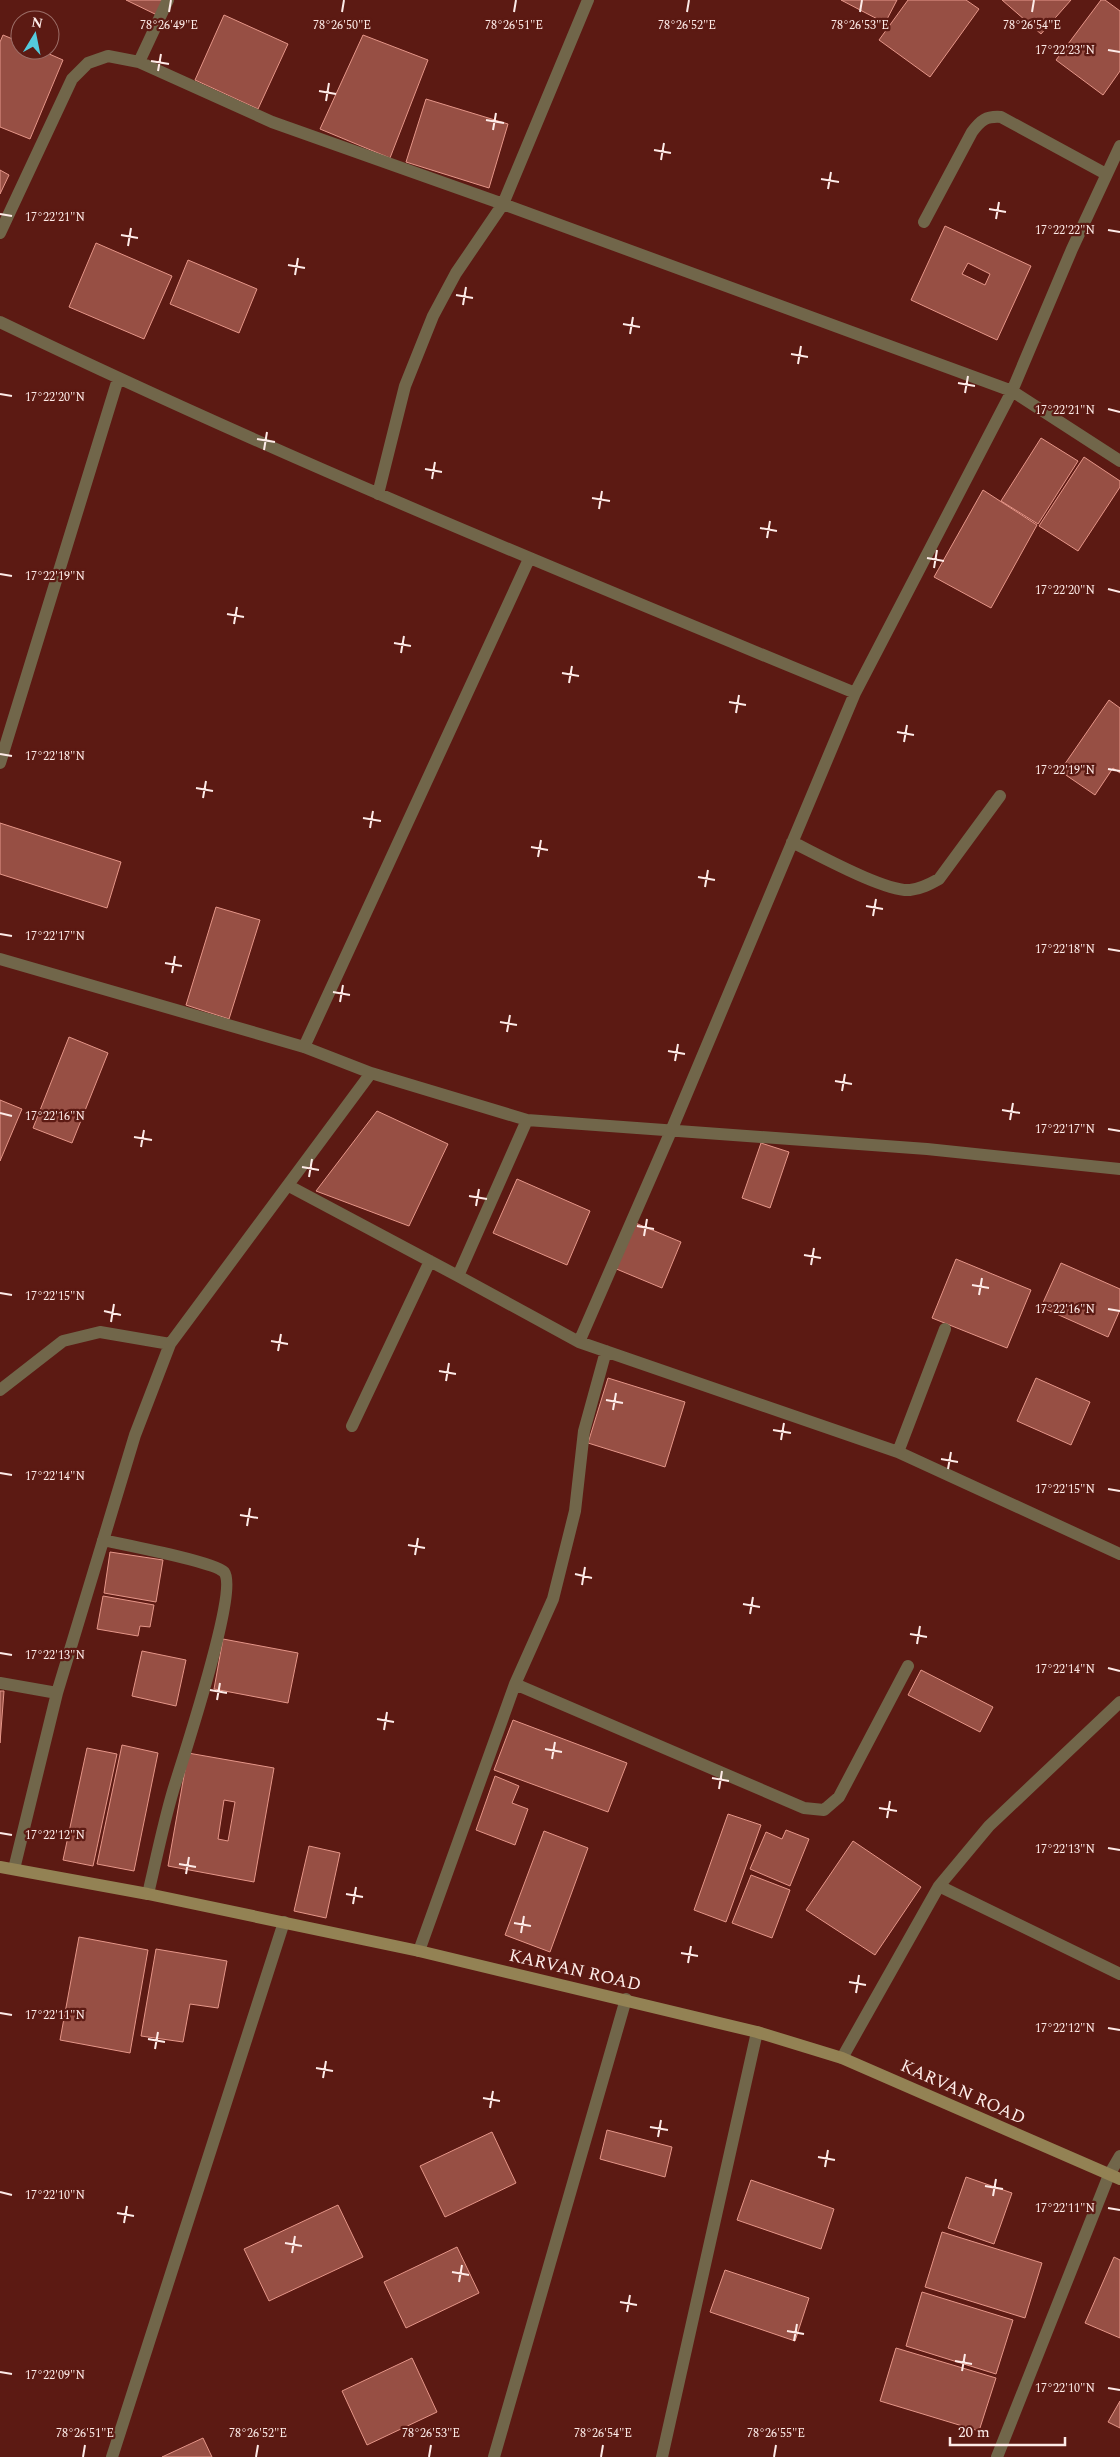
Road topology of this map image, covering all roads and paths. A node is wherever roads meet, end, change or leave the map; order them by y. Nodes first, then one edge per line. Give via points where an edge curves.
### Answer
1 (168, 0) edge
2 (588, 0) edge
3 (139, 62) junction
4 (1120, 146) edge
5 (1106, 174) junction
6 (503, 204) junction
7 (924, 222) dead end
8 (0, 232) edge
9 (0, 322) edge
10 (118, 379) junction
11 (1012, 391) junction
12 (1120, 461) edge
13 (378, 494) junction
14 (529, 559) junction
15 (855, 692) junction
16 (0, 763) edge
17 (1000, 796) dead end
18 (792, 842) junction
19 (0, 959) edge
20 (304, 1047) junction
21 (371, 1073) junction
22 (527, 1120) junction
23 (671, 1131) junction
24 (1120, 1169) edge
25 (289, 1186) junction
26 (430, 1261) junction
27 (458, 1276) junction
28 (945, 1329) dead end
29 (579, 1342) junction
30 (170, 1344) junction
31 (606, 1351) junction
32 (0, 1390) edge
33 (352, 1426) dead end
34 (898, 1452) junction
35 (103, 1540) junction
36 (1120, 1554) edge
37 (908, 1666) dead end
38 (0, 1683) edge
39 (515, 1684) junction
40 (57, 1693) junction
41 (1120, 1702) edge
42 (0, 1868) edge
43 (14, 1869) junction
44 (939, 1886) junction
45 (148, 1894) junction
46 (284, 1922) junction
47 (419, 1951) junction
48 (1120, 1974) edge
49 (626, 1999) junction
50 (757, 2032) junction
51 (842, 2058) junction
52 (1120, 2156) edge
53 (1114, 2177) edge
54 (112, 2457) edge
55 (494, 2457) edge
56 (662, 2457) edge
57 (997, 2457) edge

1 - 3 street
2 - 6 street
3 - 6 street via 272,122
3 - 8 street via 108,56 88,63 72,79
4 - 5 street
5 - 7 street via 1001,118 989,117 972,132
5 - 11 street
6 - 11 street
6 - 13 street via 456,273 433,316 405,386
9 - 10 street
10 - 13 street
10 - 16 street
11 - 12 street
11 - 15 street
13 - 14 street
14 - 15 street
14 - 20 street
15 - 18 street
17 - 18 street via 939,879 924,887 908,890 876,882
18 - 23 street
19 - 20 street
20 - 21 street
21 - 22 street
21 - 25 street
22 - 23 street
22 - 27 street
23 - 24 street via 927,1149
23 - 29 street
25 - 26 street
25 - 30 street
26 - 27 street
26 - 33 street
27 - 29 street
28 - 34 street
29 - 31 street
30 - 32 street via 100,1332 63,1341
30 - 35 street via 135,1435
31 - 34 street
31 - 39 street via 584,1431 574,1511 553,1599
34 - 36 street
35 - 40 street
35 - 45 street via 184,1558 222,1570 227,1577 226,1599 200,1707 172,1792
37 - 39 street via 838,1797 824,1810 804,1808
38 - 40 street
39 - 47 street
40 - 43 street
41 - 44 street via 989,1826
42 - 43 street, KARVAN ROAD
43 - 45 street, KARVAN ROAD
44 - 48 street
44 - 51 street
45 - 46 street, KARVAN ROAD
46 - 47 street, KARVAN ROAD
46 - 54 street
47 - 49 street, KARVAN ROAD
49 - 50 street, KARVAN ROAD
49 - 55 street
50 - 51 street, KARVAN ROAD
50 - 56 street
51 - 53 street, KARVAN ROAD
52 - 53 street
53 - 57 street

